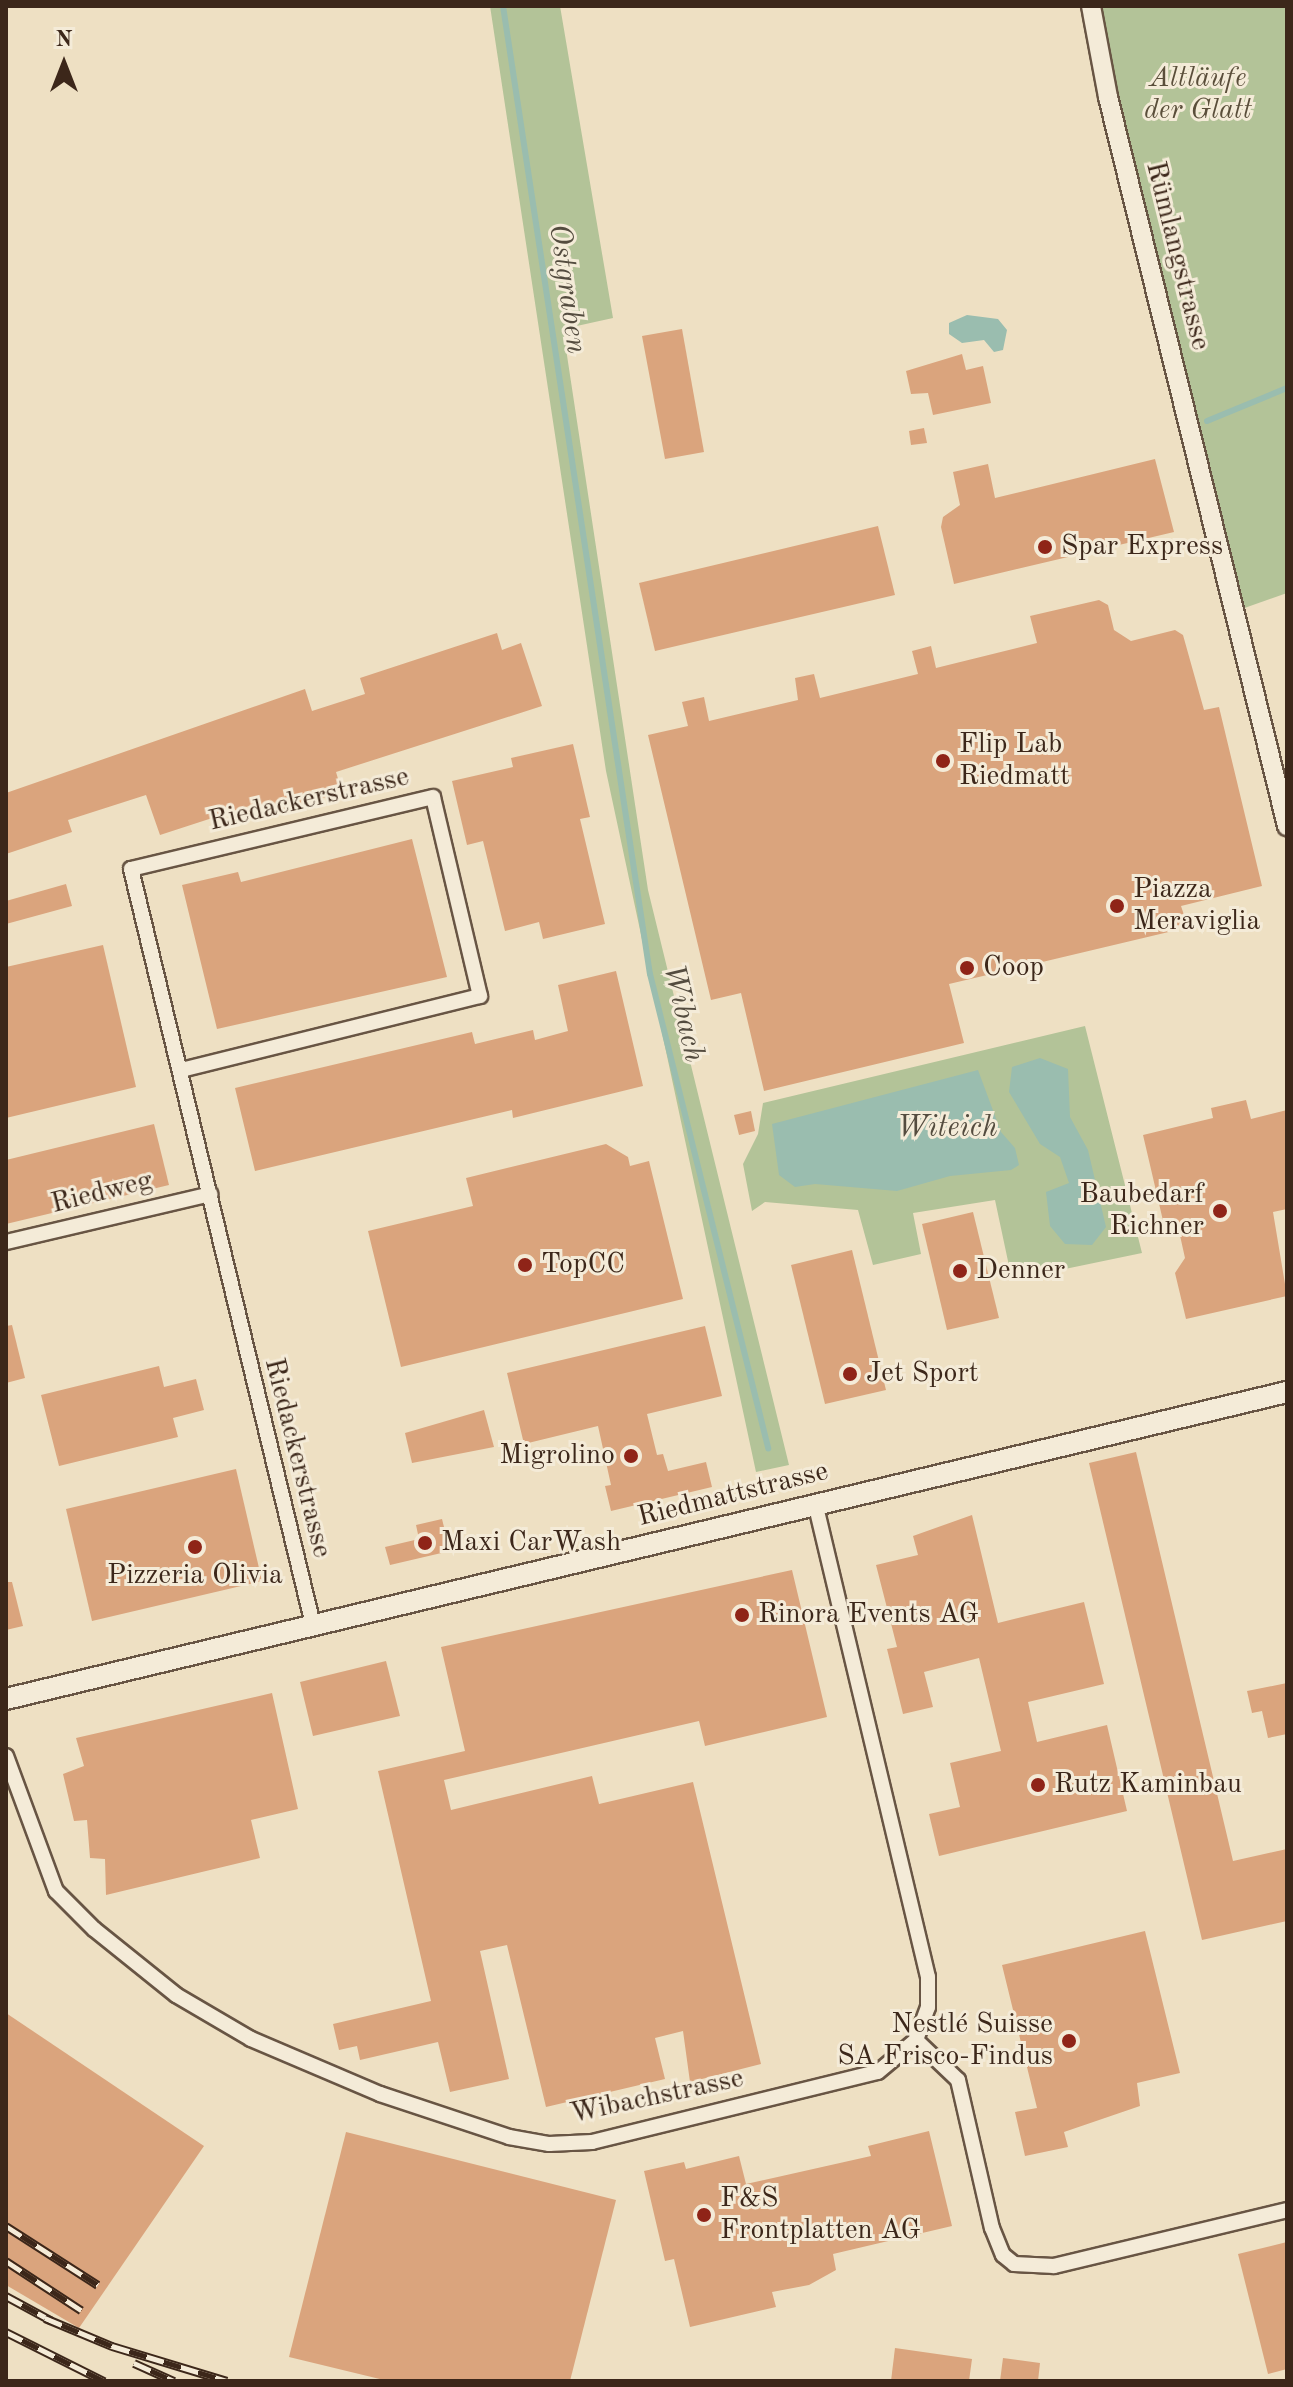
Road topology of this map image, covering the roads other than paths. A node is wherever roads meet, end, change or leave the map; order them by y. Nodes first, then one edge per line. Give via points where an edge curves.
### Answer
1 (1091, 6) edge
2 (1287, 826) edge
3 (181, 1070) junction
4 (210, 1194) junction
5 (6, 1242) edge
6 (1287, 1392) edge
7 (815, 1504) junction
8 (313, 1625) junction
9 (6, 1699) edge
10 (6, 1756) edge
11 (916, 2040) junction
12 (1287, 2210) edge

1 - 2 street, Rümlangstrasse via 1108,97
3 - 3 street, Riedackerstrasse via 480,996 433,797 131,869
3 - 4 street, Riedackerstrasse
4 - 5 street, Riedweg
4 - 8 street, Riedackerstrasse
6 - 7 main road, Riedmattstrasse
7 - 8 main road, Riedmattstrasse
7 - 11 street via 928,1977 928,2007
8 - 9 main road, Riedmattstrasse
10 - 11 street, Wibachstrasse via 56,1891 176,1995 251,2039 365,2088 509,2137 549,2144 592,2142 684,2121 878,2072
11 - 12 street via 958,2080 992,2228 1003,2255 1014,2264 1054,2266

